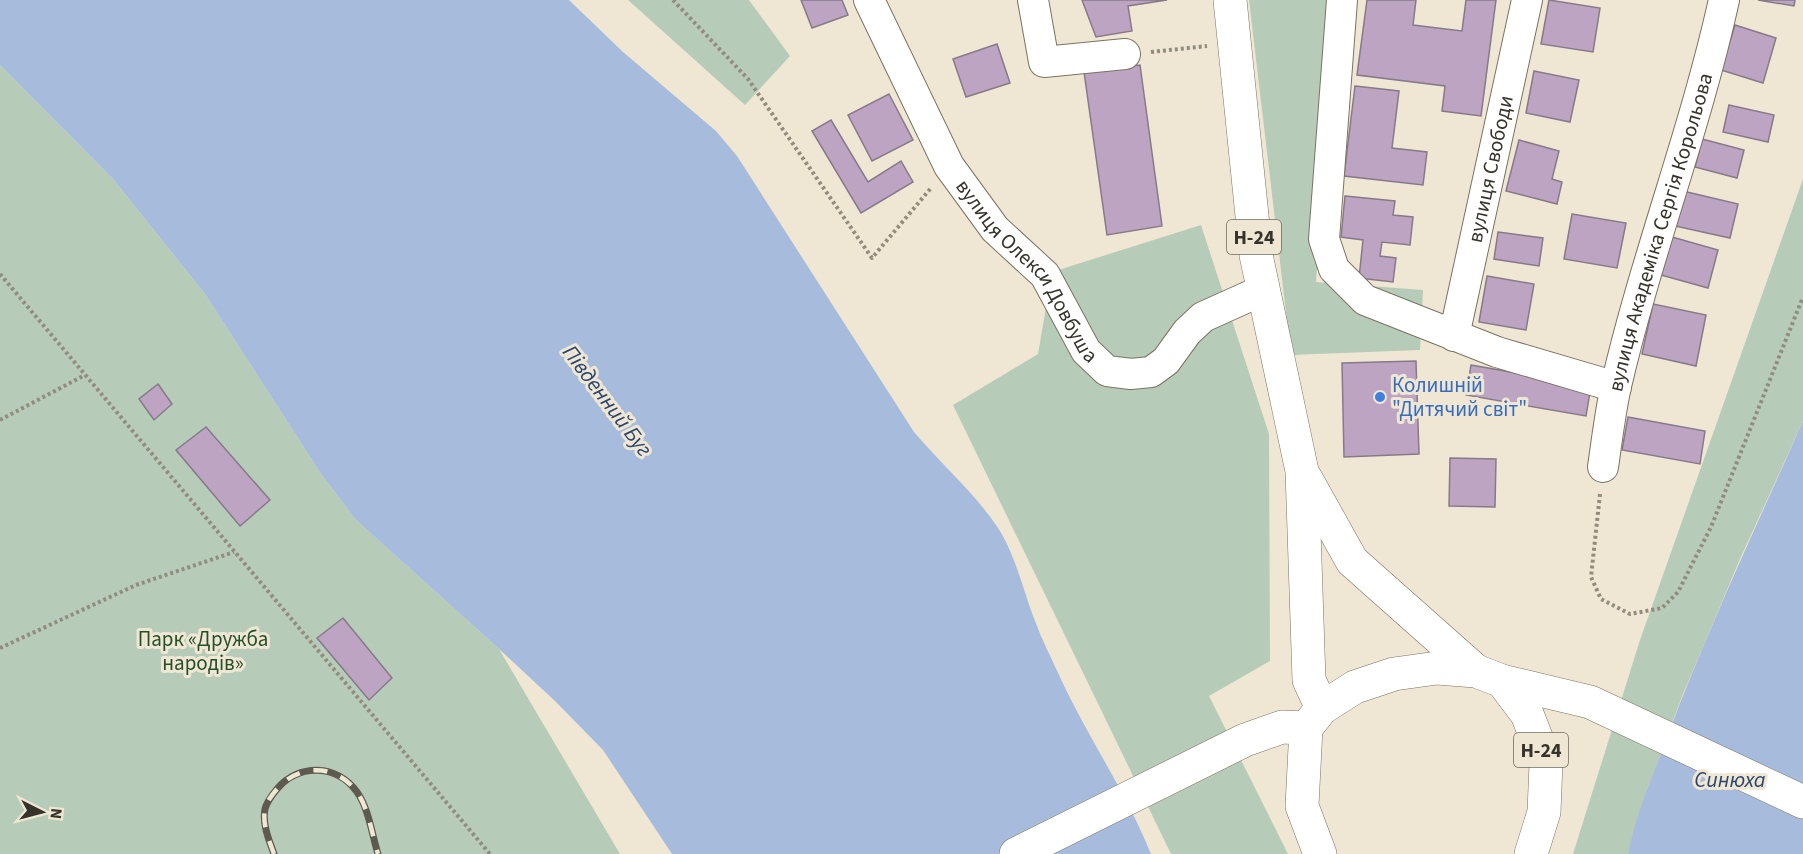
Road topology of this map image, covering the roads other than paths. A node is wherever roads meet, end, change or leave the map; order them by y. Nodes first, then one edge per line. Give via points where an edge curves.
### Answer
1 (869, 0) edge
2 (1033, 0) edge
3 (1230, 0) edge
4 (1342, 0) edge
5 (1527, 0) edge
6 (1724, 0) edge
7 (1125, 54) road end
8 (1263, 290) junction
9 (1454, 336) junction
10 (1616, 387) junction
11 (1603, 467) road end
12 (1302, 471) junction
13 (1489, 676) junction
14 (1314, 718) junction
15 (1803, 802) edge
16 (1016, 854) edge
17 (1320, 854) edge
18 (1532, 854) edge

1 - 8 street, вулиця Олекси Довбуша via 949,166 995,229 1045,275 1086,351 1107,371 1151,372 1166,361 1203,317
2 - 7 street via 1044,62
3 - 8 main road, Н-24
4 - 9 street via 1324,239 1334,269 1365,300
5 - 9 street, вулиця Свободи
6 - 10 street, вулиця Академіка Сергія Корольова via 1714,48 1649,262
8 - 12 main road, Н-24
9 - 10 street
10 - 11 street, вулиця Академіка Сергія Корольова
12 - 13 main road, Н-24 via 1352,561
12 - 14 main road, Н-24
13 - 14 main road, Н-24 via 1437,668 1394,674 1355,687
13 - 15 main road, Н-24 via 1590,702
13 - 18 main road, Н-24 via 1527,714 1546,763 1544,812
14 - 16 main road via 1245,740
14 - 17 main road, Н-24 via 1302,806

